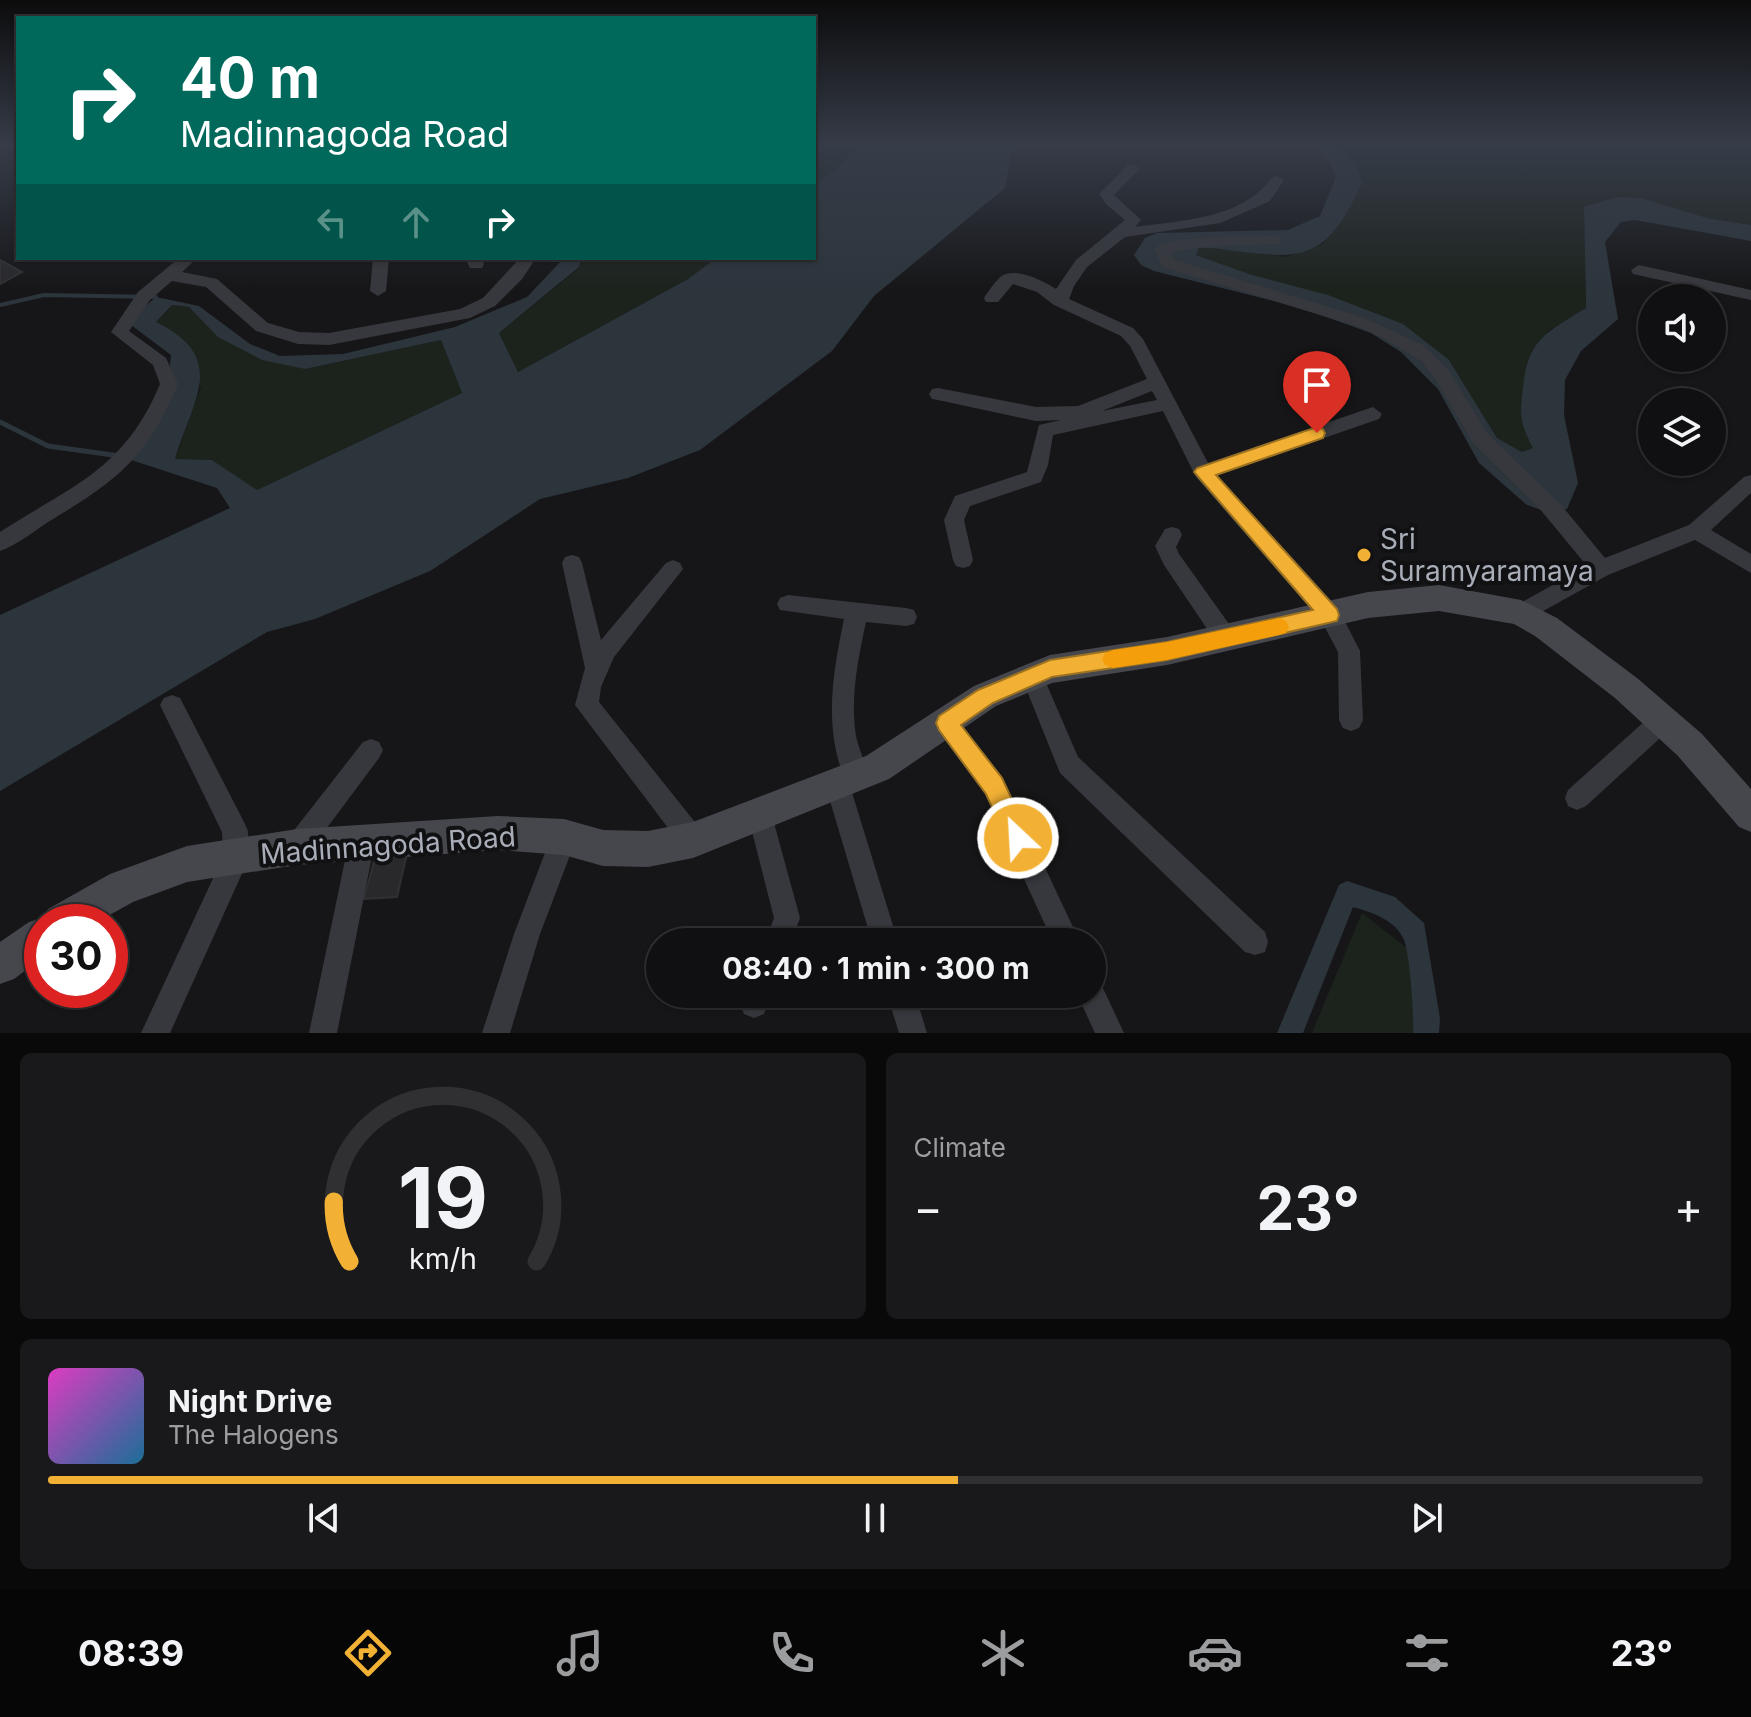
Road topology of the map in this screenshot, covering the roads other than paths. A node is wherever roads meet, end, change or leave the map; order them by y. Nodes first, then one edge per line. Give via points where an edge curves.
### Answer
1 (1106, 194) edge
2 (1268, 194) edge
3 (1123, 233) junction
4 (1276, 241) dead end
5 (187, 260) edge
6 (381, 260) edge
7 (527, 260) edge
8 (1639, 270) dead end
9 (170, 275) junction
10 (378, 291) dead end
11 (1751, 295) edge
12 (992, 298) dead end
13 (1060, 301) junction
14 (1157, 382) junction
15 (938, 394) dead end
16 (1167, 404) junction
17 (1373, 414) dead end
18 (1203, 472) junction
19 (1751, 482) edge
20 (1696, 531) junction
21 (1172, 535) dead end
22 (0, 543) edge
23 (963, 560) dead end
24 (572, 563) dead end
25 (1751, 564) edge
26 (673, 569) dead end
27 (1601, 569) junction
28 (788, 604) dead end
29 (857, 611) junction
30 (1521, 613) junction
31 (1330, 615) junction
32 (906, 617) dead end
33 (1226, 638) junction
34 (596, 668) junction
35 (1032, 676) junction
36 (172, 705) dead end
37 (1351, 720) dead end
38 (1663, 720) junction
39 (946, 723) junction
40 (371, 750) dead end
41 (847, 780) junction
42 (1577, 798) dead end
43 (759, 812) junction
44 (1751, 815) edge
45 (564, 837) junction
46 (693, 840) junction
47 (362, 841) junction
48 (297, 847) junction
49 (236, 858) junction
50 (93, 904) edge
51 (783, 928) edge
52 (882, 928) edge
53 (1060, 928) edge
54 (1255, 942) dead end
55 (24, 948) edge
56 (0, 965) edge
57 (905, 1008) edge
58 (1098, 1008) edge
59 (155, 1033) edge
60 (323, 1033) edge
61 (496, 1033) edge
62 (913, 1033) edge
63 (1110, 1033) edge

1 - 3 street via 1133,220
2 - 3 street via 1215,220
3 - 13 street via 1074,268
4 - 27 street via 1204,242 1162,249 1169,263 1201,276 1374,327 1420,351 1444,377 1497,458 1539,494
5 - 9 street
6 - 10 street
7 - 9 street via 489,302 464,314 329,339 298,338 262,327 211,283
8 - 11 street
9 - 22 street via 144,296 119,332 160,362 169,384 135,449 90,489
12 - 13 street via 1009,278 1052,292
13 - 14 street via 1127,332
14 - 15 street via 1080,413 1036,414
14 - 16 street
16 - 18 street
16 - 23 street via 1046,430 1034,477 962,501 954,520
17 - 18 street
18 - 31 street
19 - 20 street
20 - 25 street
20 - 27 street
21 - 33 street via 1165,546 1171,559
24 - 34 street
26 - 34 street
27 - 30 street
28 - 29 street
29 - 32 street
29 - 41 street via 842,683
30 - 31 street, Madinnagoda Road via 1439,598 1368,605
30 - 38 street, Madinnagoda Road via 1569,642
31 - 33 street, Madinnagoda Road
31 - 37 street via 1349,651
33 - 35 street, Madinnagoda Road
34 - 46 street via 587,688 587,705
35 - 39 street, Madinnagoda Road via 985,696
35 - 54 street via 1069,765
36 - 49 street via 235,831
38 - 42 street
38 - 44 street, Madinnagoda Road
39 - 41 street, Madinnagoda Road via 893,760
39 - 53 street via 994,786
40 - 48 street
41 - 43 street, Madinnagoda Road
41 - 52 street
43 - 46 street, Madinnagoda Road
43 - 51 street via 787,918
45 - 46 street, Madinnagoda Road via 603,848 648,849
45 - 47 street, Madinnagoda Road via 498,833
45 - 61 street
47 - 48 street, Madinnagoda Road
47 - 60 street
48 - 49 street, Madinnagoda Road
49 - 50 street, Madinnagoda Road via 187,864
49 - 59 street
55 - 56 street
57 - 62 street
58 - 63 street

